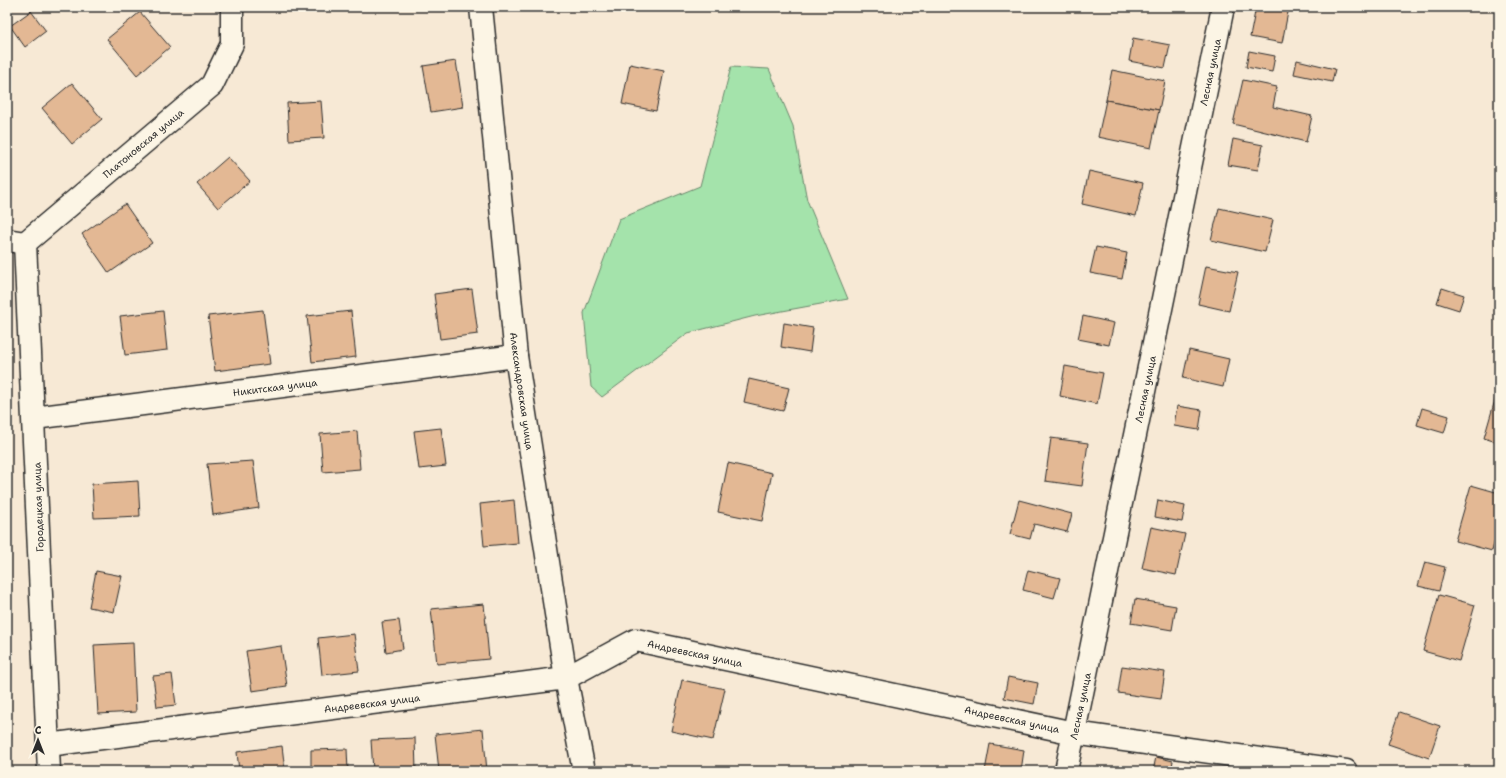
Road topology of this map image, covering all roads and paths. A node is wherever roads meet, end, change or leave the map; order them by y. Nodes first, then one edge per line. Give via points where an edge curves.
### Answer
1 (232, 7) edge
2 (481, 7) edge
3 (1223, 7) edge
4 (16, 241) edge
5 (516, 356) junction
6 (34, 418) junction
7 (566, 678) junction
8 (1074, 732) junction
9 (48, 745) junction
10 (49, 771) edge
11 (584, 771) edge
12 (1066, 771) edge
13 (1346, 771) edge

1 - 4 street, Платоновская улица via 232,44 212,85
2 - 5 street, Александровская улица
3 - 8 street, Лесная улица
4 - 6 street, Городецкая улица
5 - 6 street, Никитская улица
5 - 7 street, Александровская улица
6 - 9 street, Городецкая улица
7 - 8 street, Андреевская улица via 636,640
7 - 9 street, Андреевская улица
7 - 11 street, Александровская улица
8 - 12 street, Лесная улица
8 - 13 street, Андреевская улица
9 - 10 street, Городецкая улица

